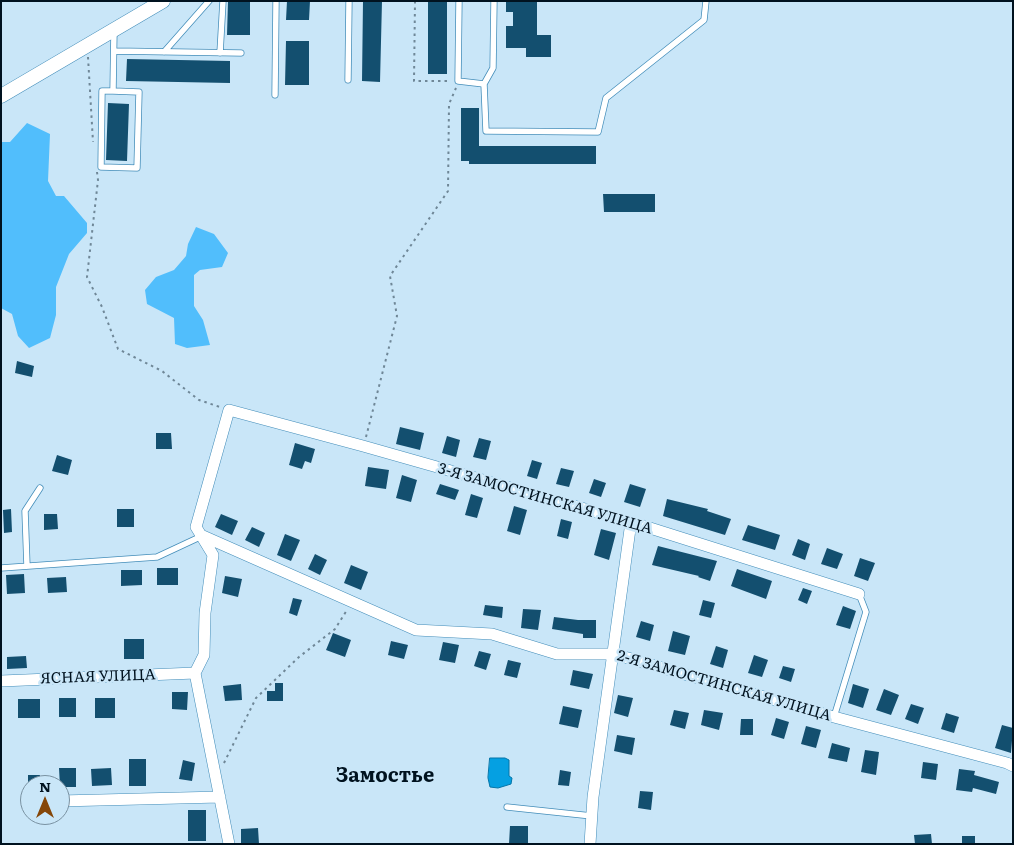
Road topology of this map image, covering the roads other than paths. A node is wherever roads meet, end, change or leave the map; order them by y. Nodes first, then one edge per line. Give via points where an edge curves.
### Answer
1 (163, 1) edge
2 (209, 1) edge
3 (223, 1) edge
4 (276, 1) edge
5 (349, 1) edge
6 (459, 1) edge
7 (494, 1) edge
8 (706, 1) edge
9 (114, 31) junction
10 (114, 51) junction
11 (164, 52) junction
12 (220, 53) junction
13 (241, 53) dead end
14 (348, 80) dead end
15 (484, 84) junction
16 (114, 91) junction
17 (275, 94) dead end
18 (1, 96) edge
19 (40, 488) dead end
20 (630, 522) junction
21 (203, 536) junction
22 (27, 566) junction
23 (1, 568) edge
24 (859, 594) joint
25 (614, 654) junction
26 (195, 673) junction
27 (1, 681) edge
28 (834, 717) junction
29 (1013, 766) edge
30 (220, 798) junction
31 (70, 800) edge
32 (507, 807) dead end
33 (592, 816) junction
34 (229, 844) edge
35 (590, 844) edge

1 - 9 street
2 - 11 lane
3 - 12 lane
4 - 17 lane
5 - 14 lane
6 - 15 lane via 458,82
7 - 15 lane via 493,68
8 - 15 lane via 704,20 606,98 598,132 486,131
9 - 10 lane
9 - 18 street
10 - 11 lane
10 - 16 lane
11 - 12 lane
12 - 13 lane
16 - 16 lane via 139,92 137,168 101,167 102,91
19 - 22 lane via 26,511
20 - 21 street, 3-Я ЗАМОСТИНСКАЯ УЛИЦА via 229,410 196,527
20 - 24 street, 3-Я ЗАМОСТИНСКАЯ УЛИЦА
20 - 25 street
21 - 22 lane via 157,558
21 - 25 street, 2-Я ЗАМОСТИНСКАЯ УЛИЦА via 416,630 492,634 557,654
21 - 26 street via 213,555 205,613 204,655
22 - 23 lane
24 - 28 lane via 866,612
25 - 28 street, 2-Я ЗАМОСТИНСКАЯ УЛИЦА
25 - 33 street
26 - 27 street, ЯСНАЯ УЛИЦА
26 - 30 street
28 - 29 street, 2-Я ЗАМОСТИНСКАЯ УЛИЦА
30 - 31 street
30 - 34 street
32 - 33 lane
33 - 35 street

